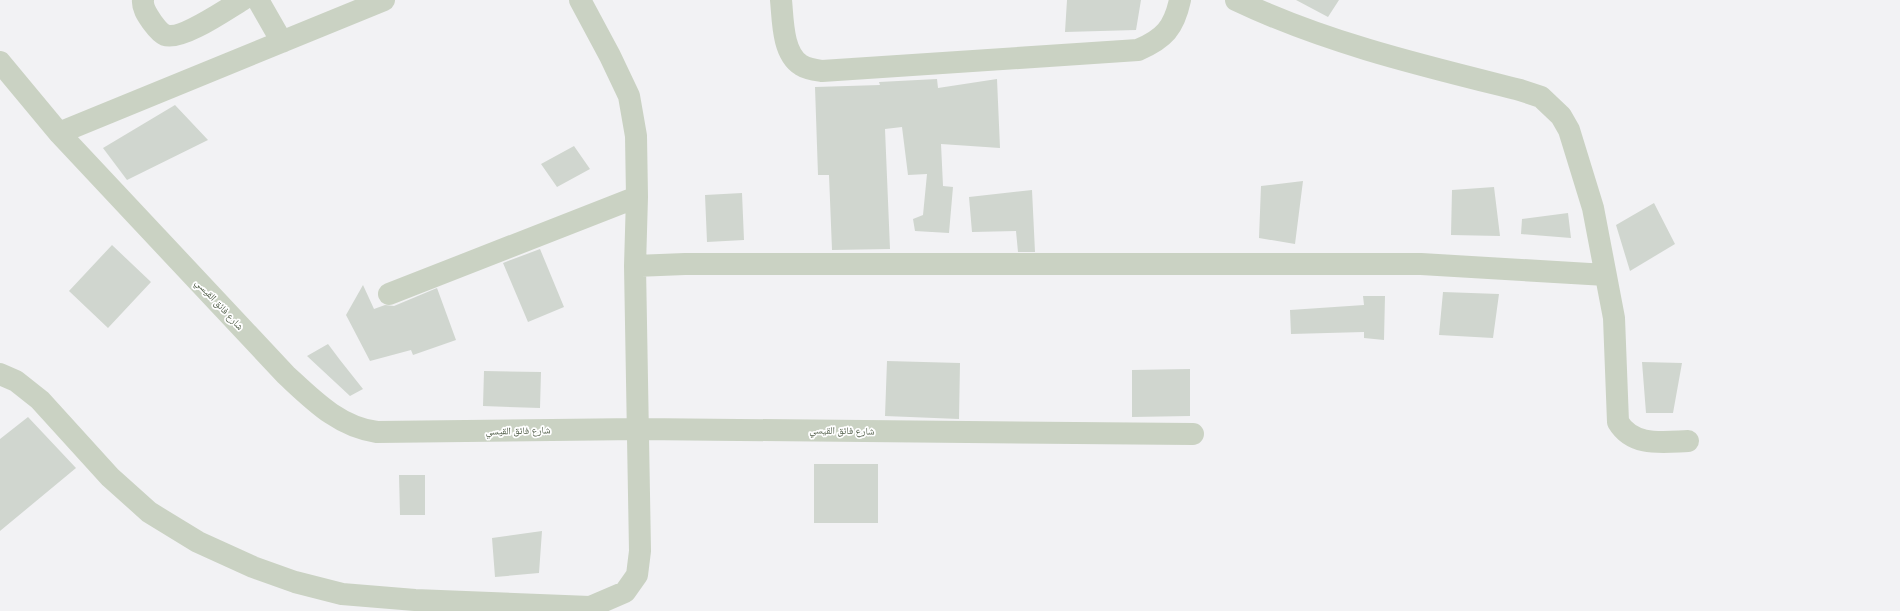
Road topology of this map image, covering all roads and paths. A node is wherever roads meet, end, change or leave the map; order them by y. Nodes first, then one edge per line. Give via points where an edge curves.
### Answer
1 (143, 0) edge
2 (242, 0) edge
3 (258, 0) edge
4 (384, 0) edge
5 (580, 0) edge
6 (781, 0) edge
7 (1180, 0) edge
8 (1236, 0) edge
9 (282, 42) junction
10 (0, 62) edge
11 (59, 133) junction
12 (637, 197) junction
13 (635, 266) junction
14 (1606, 276) junction
15 (389, 294) dead end
16 (0, 374) edge
17 (639, 429) junction
18 (1193, 434) dead end
19 (1688, 441) dead end

1 - 2 street via 146,13 154,26 164,35 174,36
3 - 9 street
4 - 9 street
5 - 12 street via 629,96 636,136
6 - 7 street via 783,25 793,58 801,65 822,71 1138,50 1155,43 1165,35 1177,13
8 - 14 street via 1261,12 1363,48 1541,97 1561,116 1569,130 1593,208
9 - 11 street
10 - 11 street, شارع فائق القيسي
11 - 17 street, شارع فائق القيسي via 286,375 316,403 342,421 361,430 377,432
12 - 13 street
12 - 15 street
13 - 14 street via 1421,264
13 - 17 street
14 - 19 street via 1614,318 1618,422 1627,434 1634,438 1658,442
16 - 17 street via 16,381 40,400 110,477 145,508 198,542 253,567 295,582 342,594 415,600 590,607 625,592 637,575 640,551
17 - 18 street, شارع فائق القيسي

